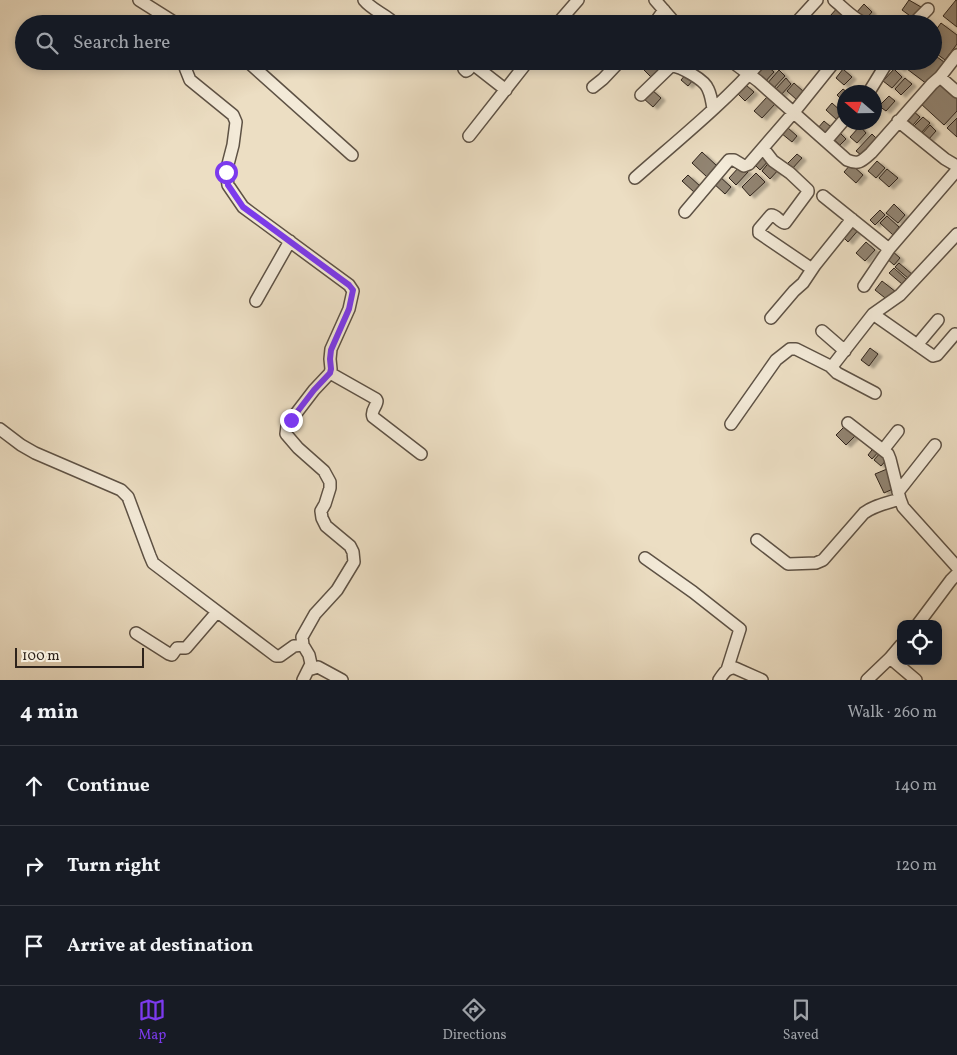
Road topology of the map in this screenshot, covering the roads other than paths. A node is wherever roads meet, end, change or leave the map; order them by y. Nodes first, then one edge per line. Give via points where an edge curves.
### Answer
1 (139, 0) edge
2 (364, 0) edge
3 (578, 0) edge
4 (655, 0) edge
5 (817, 0) edge
6 (834, 0) edge
7 (928, 9) dead end
8 (664, 10) junction
9 (163, 15) edge
10 (383, 15) edge
11 (566, 15) edge
12 (660, 15) edge
13 (668, 15) edge
14 (803, 15) edge
15 (852, 15) edge
16 (922, 15) edge
17 (957, 55) edge
18 (186, 70) edge
19 (257, 70) edge
20 (480, 70) edge
21 (521, 70) edge
22 (612, 70) edge
23 (667, 70) edge
24 (684, 70) edge
25 (743, 70) edge
26 (754, 70) edge
27 (828, 70) edge
28 (882, 70) edge
29 (749, 75) junction
30 (940, 77) junction
31 (873, 85) edge
32 (593, 87) dead end
33 (506, 90) junction
34 (957, 92) edge
35 (641, 95) dead end
36 (713, 109) junction
37 (794, 112) junction
38 (898, 121) junction
39 (837, 128) edge
40 (470, 136) dead end
41 (826, 141) junction
42 (762, 148) junction
43 (352, 155) dead end
44 (957, 166) edge
45 (957, 170) edge
46 (635, 178) dead end
47 (823, 196) dead end
48 (685, 212) dead end
49 (852, 219) junction
50 (956, 238) edge
51 (290, 240) junction
52 (889, 249) junction
53 (812, 269) junction
54 (864, 286) dead end
55 (256, 301) dead end
56 (873, 314) junction
57 (770, 318) dead end
58 (938, 320) dead end
59 (822, 331) dead end
60 (955, 334) dead end
61 (917, 345) junction
62 (845, 351) junction
63 (830, 366) junction
64 (330, 373) junction
65 (875, 393) dead end
66 (848, 423) dead end
67 (730, 424) dead end
68 (0, 429) edge
69 (898, 431) dead end
70 (935, 445) dead end
71 (883, 450) junction
72 (421, 454) dead end
73 (899, 495) junction
74 (757, 540) dead end
75 (645, 558) dead end
76 (957, 567) edge
77 (957, 574) edge
78 (217, 612) junction
79 (921, 620) edge
80 (136, 633) dead end
81 (303, 645) junction
82 (897, 650) edge
83 (890, 658) junction
84 (727, 670) junction
85 (306, 675) edge
86 (342, 680) edge
87 (719, 680) edge
88 (762, 680) edge
89 (867, 680) edge
90 (916, 680) edge

1 - 9 street
2 - 10 street
3 - 11 street
4 - 8 street
5 - 14 street
6 - 15 street
7 - 16 street
8 - 12 street
8 - 13 street
17 - 30 street
18 - 51 street via 190,80 229,110 236,122 226,172 228,185 243,207
19 - 43 street
20 - 33 street
21 - 33 street
22 - 32 street
23 - 35 street
24 - 36 street via 706,84
25 - 29 street
26 - 29 street
27 - 37 street
28 - 31 street
29 - 36 street
29 - 37 street
30 - 34 street
30 - 38 street
33 - 40 street
36 - 46 street
37 - 41 street
37 - 42 street
38 - 41 street via 862,161 854,163 847,160
38 - 44 street via 945,160
39 - 41 street
42 - 48 street via 747,165 729,160
42 - 53 street via 808,192 784,223 771,215 759,229 759,234
45 - 52 street
47 - 49 street
49 - 52 street
49 - 53 street
50 - 56 street via 900,295
51 - 55 street
51 - 64 street via 353,290 349,309 331,350
52 - 54 street
53 - 57 street
56 - 61 street
56 - 62 street
58 - 61 street
59 - 62 street
60 - 61 street via 935,356
62 - 63 street
63 - 65 street
63 - 67 street via 790,349 776,360
64 - 72 street via 376,399 373,416
64 - 81 street via 291,420 286,434 324,471 330,482 322,518 326,526 350,546 354,562 337,590 315,614 302,637
66 - 71 street
68 - 78 street via 35,453 121,490 128,497 153,563
69 - 71 street
70 - 73 street
71 - 73 street via 888,454
73 - 74 street via 864,513 816,563 788,564
73 - 76 street via 903,507
75 - 84 street via 740,629
77 - 79 street
78 - 80 street via 186,648 178,648 170,655
78 - 81 street via 276,656
81 - 85 street via 311,664
82 - 83 street
83 - 89 street
83 - 90 street
84 - 87 street
84 - 88 street via 735,668
85 - 86 street via 318,667

